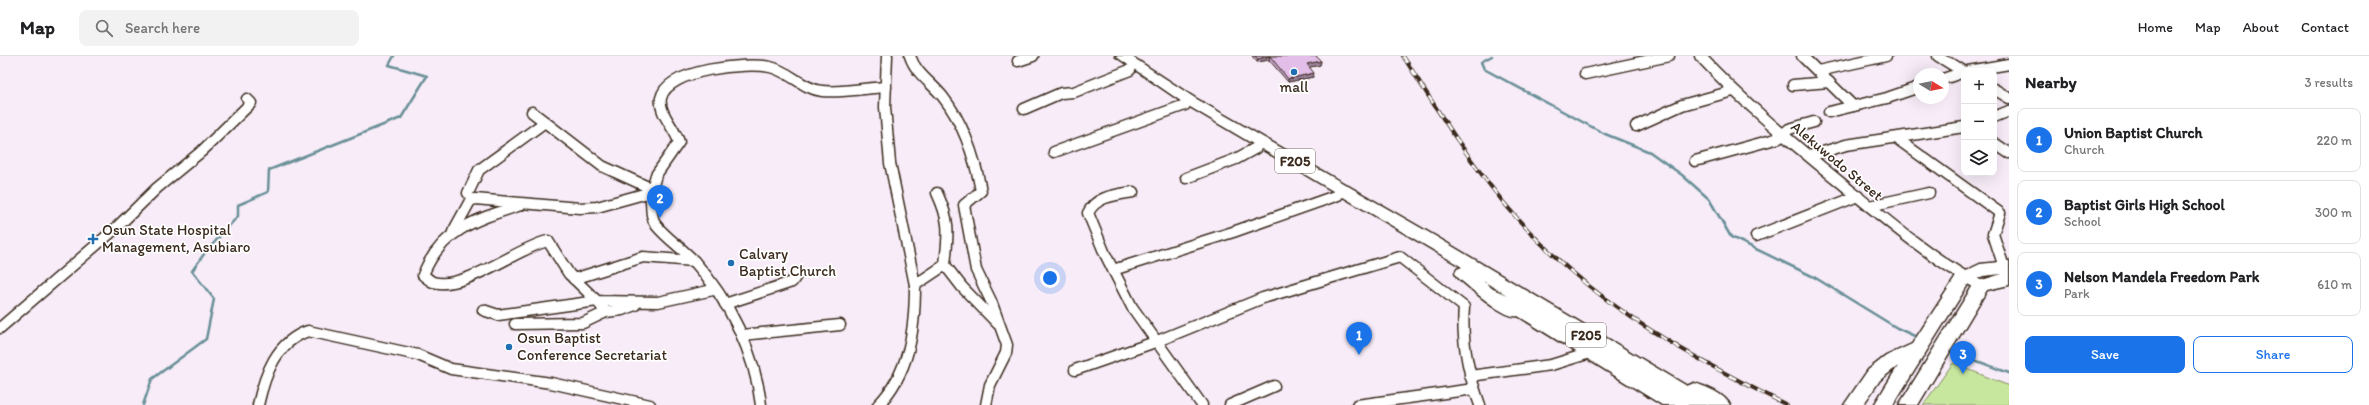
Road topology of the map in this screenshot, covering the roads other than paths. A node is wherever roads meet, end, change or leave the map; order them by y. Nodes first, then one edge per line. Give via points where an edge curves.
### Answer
1 (886, 56) edge
2 (910, 56) edge
3 (1032, 56) edge
4 (1109, 56) edge
5 (1122, 56) edge
6 (1669, 56) edge
7 (1700, 56) edge
8 (1802, 56) edge
9 (1886, 56) edge
10 (1938, 56) edge
11 (1018, 61) dead end
12 (2009, 64) edge
13 (1986, 68) edge
14 (1130, 70) junction
15 (1961, 70) edge
16 (1818, 71) junction
17 (1961, 73) edge
18 (1585, 74) dead end
19 (1949, 77) edge
20 (1829, 82) junction
21 (1793, 85) dead end
22 (886, 87) junction
23 (1913, 90) edge
24 (1733, 91) junction
25 (1997, 91) edge
26 (2009, 98) edge
27 (247, 99) dead end
28 (1185, 105) junction
29 (1853, 106) junction
30 (1024, 108) dead end
31 (2009, 111) edge
32 (532, 112) dead end
33 (1829, 112) dead end
34 (1997, 115) edge
35 (545, 122) junction
36 (1814, 122) dead end
37 (1636, 126) dead end
38 (1961, 127) edge
39 (1783, 134) junction
40 (1896, 138) junction
41 (1997, 146) edge
42 (1256, 148) junction
43 (1054, 152) dead end
44 (2009, 153) edge
45 (1810, 156) junction
46 (1695, 161) dead end
47 (1186, 178) dead end
48 (651, 192) junction
49 (1133, 192) dead end
50 (468, 193) dead end
51 (936, 193) dead end
52 (1929, 193) dead end
53 (1338, 195) junction
54 (1858, 196) junction
55 (527, 203) junction
56 (1869, 206) junction
57 (453, 232) junction
58 (1756, 236) dead end
59 (694, 261) junction
60 (946, 264) junction
61 (1466, 269) junction
62 (1113, 270) junction
63 (2007, 271) edge
64 (798, 273) dead end
65 (1964, 278) junction
66 (574, 279) junction
67 (915, 285) junction
68 (1981, 286) junction
69 (713, 290) junction
70 (597, 301) junction
71 (639, 303) junction
72 (725, 304) junction
73 (483, 310) dead end
74 (606, 312) junction
75 (515, 324) dead end
76 (840, 324) dead end
77 (998, 324) junction
78 (0, 328) edge
79 (742, 335) junction
80 (1155, 342) junction
81 (1921, 344) junction
82 (1587, 354) junction
83 (1075, 370) dead end
84 (1470, 376) junction
85 (1274, 386) dead end
86 (1474, 389) junction
87 (258, 405) edge
88 (650, 405) edge
89 (761, 405) edge
90 (878, 405) edge
91 (986, 405) edge
92 (1202, 405) edge
93 (1230, 405) edge
94 (1357, 405) edge
95 (1480, 405) edge
96 (1667, 405) edge
97 (1677, 405) edge
98 (1703, 405) edge
99 (1721, 405) edge
100 (1853, 405) edge
101 (1883, 405) edge
102 (1908, 405) edge

1 - 22 street
2 - 77 street via 921,76 942,96 966,138 977,166 981,191 964,205 976,270 991,301
3 - 11 street
4 - 14 main road, F205
5 - 61 main road, F205 via 1190,101
6 - 18 street
7 - 24 street, Alekuwodo Street
8 - 16 street
9 - 16 street
10 - 15 street
12 - 13 street
14 - 28 main road, F205
14 - 30 street
16 - 20 street
17 - 19 street
20 - 21 street
20 - 29 street
22 - 48 street via 822,91 778,70 762,66 686,76 668,86 661,96 661,108 677,133 679,142 656,175
22 - 67 street via 890,163
23 - 29 street
24 - 37 street via 1682,105
24 - 39 street, Alekuwodo Street
25 - 26 street
27 - 78 street via 251,103 247,108 202,151
28 - 42 main road, F205
28 - 43 street
29 - 33 street
31 - 34 street
32 - 35 street
35 - 48 street via 602,166 639,182
35 - 50 street via 479,170
36 - 39 street via 1789,129
38 - 40 street
39 - 45 street, Alekuwodo Street
39 - 46 street via 1779,138
40 - 45 street via 1846,146
40 - 63 street via 2000,213 1993,234
41 - 44 street
42 - 47 street via 1236,159
42 - 53 main road, F205
45 - 54 street, Alekuwodo Street
48 - 55 street via 597,207
48 - 59 street via 650,203 655,224
49 - 62 street via 1102,199 1091,205 1088,213
51 - 60 street via 946,212 949,226
52 - 56 street
53 - 61 main road
53 - 62 street
54 - 56 street, Alekuwodo Street
54 - 58 street via 1839,201 1777,230
55 - 57 street
55 - 57 street via 473,200
56 - 65 street, Alekuwodo Street via 1926,254
57 - 66 street via 442,240 425,266 423,276 433,282 450,282 490,269 543,241 548,241
59 - 66 street via 643,257
59 - 69 street
60 - 67 street
60 - 77 street via 962,287
61 - 82 main road via 1487,293
61 - 97 main road, F205
61 - 98 main road, F205
61 - 99 main road via 1528,296
62 - 80 street via 1132,307
63 - 65 main road via 1980,270
63 - 68 main road via 1994,281
64 - 72 street via 792,282
65 - 68 street, Alekuwodo Street
65 - 81 main road
66 - 70 street
67 - 90 street via 913,333 897,382 889,396
68 - 102 main road
69 - 71 street via 658,302
69 - 72 street
70 - 71 street
70 - 73 street via 498,314
70 - 74 street
71 - 74 street via 622,310
72 - 79 street
74 - 75 street via 583,323
76 - 79 street
77 - 91 street via 1007,345 1006,352 990,385
79 - 89 street via 758,380
80 - 83 street
80 - 84 street via 1263,298 1400,257 1464,307 1463,343
80 - 92 street
81 - 100 main road via 1874,375
81 - 101 main road
82 - 84 street via 1551,365
82 - 96 main road
84 - 86 street
85 - 93 street
86 - 94 street
86 - 95 street
87 - 88 street via 262,387 286,341 296,334 308,331 418,355 450,368 551,383

